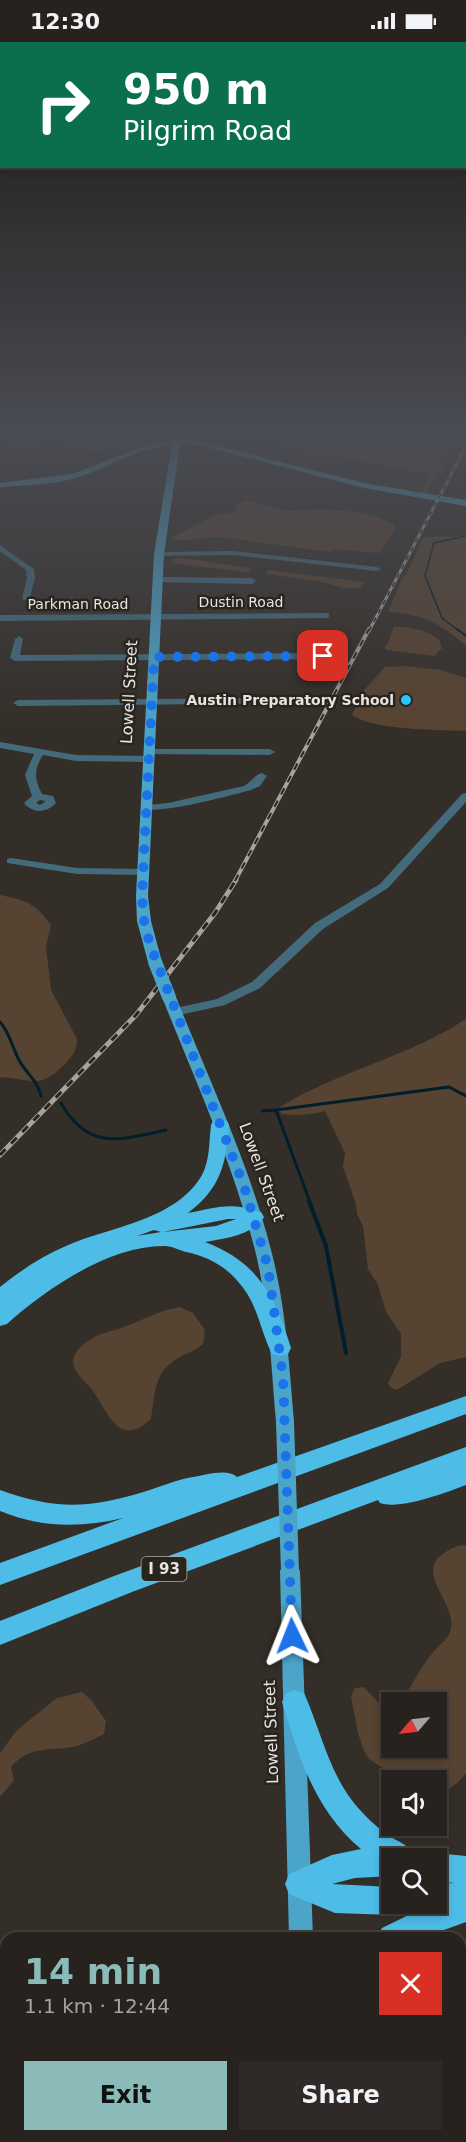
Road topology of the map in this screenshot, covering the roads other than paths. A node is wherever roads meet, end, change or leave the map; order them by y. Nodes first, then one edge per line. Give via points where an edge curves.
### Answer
1 (162, 533) edge
2 (0, 547) edge
3 (159, 554) junction
4 (377, 569) dead end
5 (158, 580) junction
6 (252, 581) dead end
7 (26, 599) dead end
8 (326, 615) dead end
9 (156, 616) junction
10 (0, 618) edge
11 (19, 639) dead end
12 (323, 656) dead end
13 (154, 657) junction
14 (291, 701) dead end
15 (152, 702) junction
16 (18, 703) dead end
17 (0, 745) edge
18 (270, 752) dead end
19 (40, 753) junction
20 (150, 755) junction
21 (262, 776) dead end
22 (466, 796) edge
23 (38, 797) dead end
24 (148, 808) junction
25 (11, 861) dead end
26 (144, 872) junction
27 (175, 1012) junction
28 (220, 1125) junction
29 (254, 1217) junction
30 (120, 1234) junction
31 (154, 1240) junction
32 (0, 1299) edge
33 (0, 1318) edge
34 (280, 1348) junction
35 (466, 1405) edge
36 (466, 1457) edge
37 (274, 1474) junction
38 (466, 1475) edge
39 (0, 1500) edge
40 (330, 1508) junction
41 (0, 1574) edge
42 (0, 1633) edge
43 (295, 1702) junction
44 (382, 1848) edge
45 (381, 1862) edge
46 (447, 1868) edge
47 (466, 1870) edge
48 (299, 1884) junction
49 (466, 1897) edge
50 (447, 1898) edge
51 (381, 1901) edge
52 (466, 1908) edge
53 (301, 1932) edge
54 (403, 1932) edge

1 - 3 main road, Lowell Street
2 - 7 street via 30,569
3 - 4 street via 234,553
3 - 5 main road, Lowell Street
5 - 6 street
5 - 9 main road, Lowell Street
8 - 9 street, Dustin Road
9 - 10 street, Parkman Road
9 - 13 main road, Lowell Street
11 - 13 street via 15,658
12 - 13 street
13 - 15 main road, Lowell Street
14 - 15 street
15 - 16 street
15 - 20 main road, Lowell Street
17 - 19 street
18 - 20 street
19 - 20 street via 83,759
19 - 23 street via 28,773
20 - 24 main road, Lowell Street
21 - 24 street via 247,788
22 - 27 street via 384,886 319,926 255,985 221,1002
24 - 26 main road, Lowell Street
25 - 26 street via 77,871
26 - 27 main road, Lowell Street, bridge via 143,917
27 - 28 main road, Lowell Street
28 - 29 main road, Lowell Street
28 - 30 highway via 216,1161 196,1195 175,1211
29 - 30 highway via 238,1212 217,1214
29 - 31 highway via 228,1229
29 - 34 main road, Lowell Street via 268,1267
30 - 32 highway via 57,1259
31 - 33 highway via 109,1251 73,1266 38,1287
31 - 34 highway via 194,1245 235,1265 251,1280 267,1305
34 - 43 main road, Lowell Street, bridge
35 - 37 highway
36 - 40 highway, I 93
37 - 39 highway via 180,1489 130,1506 84,1515 40,1514
37 - 41 highway
38 - 40 highway via 439,1485
40 - 42 highway, I 93
43 - 44 highway via 311,1755 334,1802
43 - 48 main road, Lowell Street
45 - 48 highway via 331,1868
46 - 47 highway
48 - 51 highway via 335,1899
48 - 53 main road, Lowell Street
49 - 50 highway
52 - 54 highway

